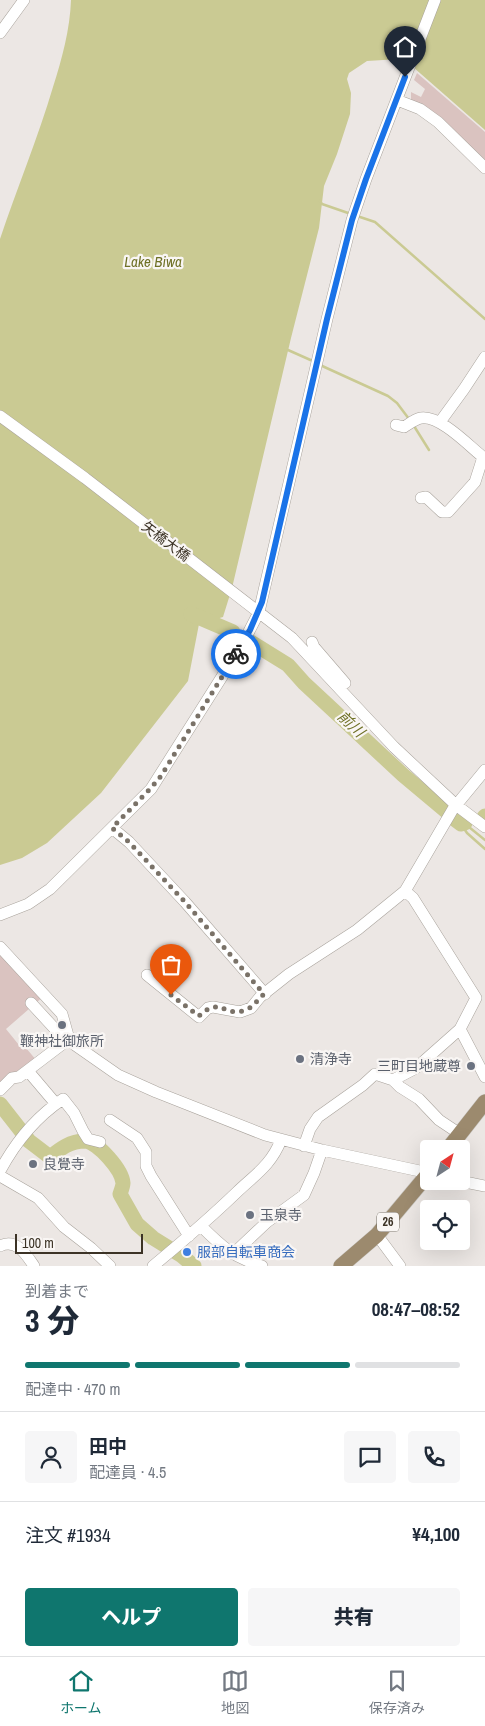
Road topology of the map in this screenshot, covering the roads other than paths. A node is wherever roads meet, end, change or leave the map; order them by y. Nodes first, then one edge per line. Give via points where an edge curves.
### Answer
1 (24, 0) edge
2 (435, 0) edge
3 (0, 33) edge
4 (397, 100) junction
5 (485, 168) edge
6 (485, 358) edge
7 (0, 416) edge
8 (440, 422) junction
9 (396, 425) dead end
10 (421, 498) dead end
11 (259, 612) junction
12 (312, 642) dead end
13 (485, 770) edge
14 (457, 804) junction
15 (482, 825) edge
16 (112, 828) junction
17 (405, 891) junction
18 (0, 915) edge
19 (0, 947) edge
20 (147, 975) dead end
21 (264, 994) junction
22 (481, 998) edge
23 (31, 1003) dead end
24 (460, 1029) junction
25 (67, 1040) junction
26 (28, 1071) junction
27 (485, 1077) edge
28 (393, 1080) junction
29 (0, 1090) edge
30 (485, 1102) edge
31 (56, 1104) junction
32 (110, 1120) dead end
33 (460, 1134) junction
34 (281, 1140) junction
35 (455, 1140) edge
36 (100, 1142) dead end
37 (304, 1146) junction
38 (322, 1150) junction
39 (0, 1171) edge
40 (420, 1171) edge
41 (0, 1176) edge
42 (470, 1183) edge
43 (420, 1184) edge
44 (485, 1186) edge
45 (201, 1226) junction
46 (377, 1235) junction
47 (189, 1236) junction
48 (0, 1246) edge
49 (233, 1254) junction
50 (155, 1265) edge
51 (34, 1266) edge
52 (110, 1266) edge
53 (262, 1266) edge
54 (341, 1266) edge
55 (400, 1266) edge

1 - 3 street
2 - 4 street
4 - 5 street via 420,109 438,122
4 - 11 street via 352,220
6 - 8 street
7 - 11 street, 矢橋大橋
8 - 9 street via 419,418 404,427
8 - 10 street via 483,457 476,482 448,512 442,512 426,497
11 - 14 street, 矢橋大橋 via 292,638 394,747
11 - 16 street via 161,776
12 - 14 street via 396,738 444,785
13 - 14 street
14 - 15 street
14 - 17 street
16 - 18 street via 50,889 28,904
16 - 21 street via 185,902
17 - 21 street via 357,930
17 - 22 street
19 - 25 street via 62,1014
20 - 21 street via 199,1016 213,1007 240,1012 251,1008
22 - 24 street
23 - 25 street
24 - 27 street
24 - 28 street via 416,1068
25 - 26 street
25 - 34 street via 118,1075
26 - 29 street via 12,1078
26 - 31 street
28 - 33 street
28 - 37 street via 375,1074 314,1122
30 - 33 main road
31 - 36 street via 63,1099 88,1139
31 - 39 street via 23,1135
32 - 47 street via 137,1138 146,1152 146,1166 151,1176
33 - 35 main road
34 - 37 street
34 - 45 street via 271,1161
37 - 38 street
38 - 40 street
38 - 49 street via 304,1195 267,1222
41 - 52 street via 38,1198 64,1227
42 - 44 street
43 - 46 main road, 26
45 - 47 street
45 - 49 street
46 - 54 main road, 26
46 - 55 street
47 - 50 street
48 - 51 street via 15,1245
49 - 53 street

